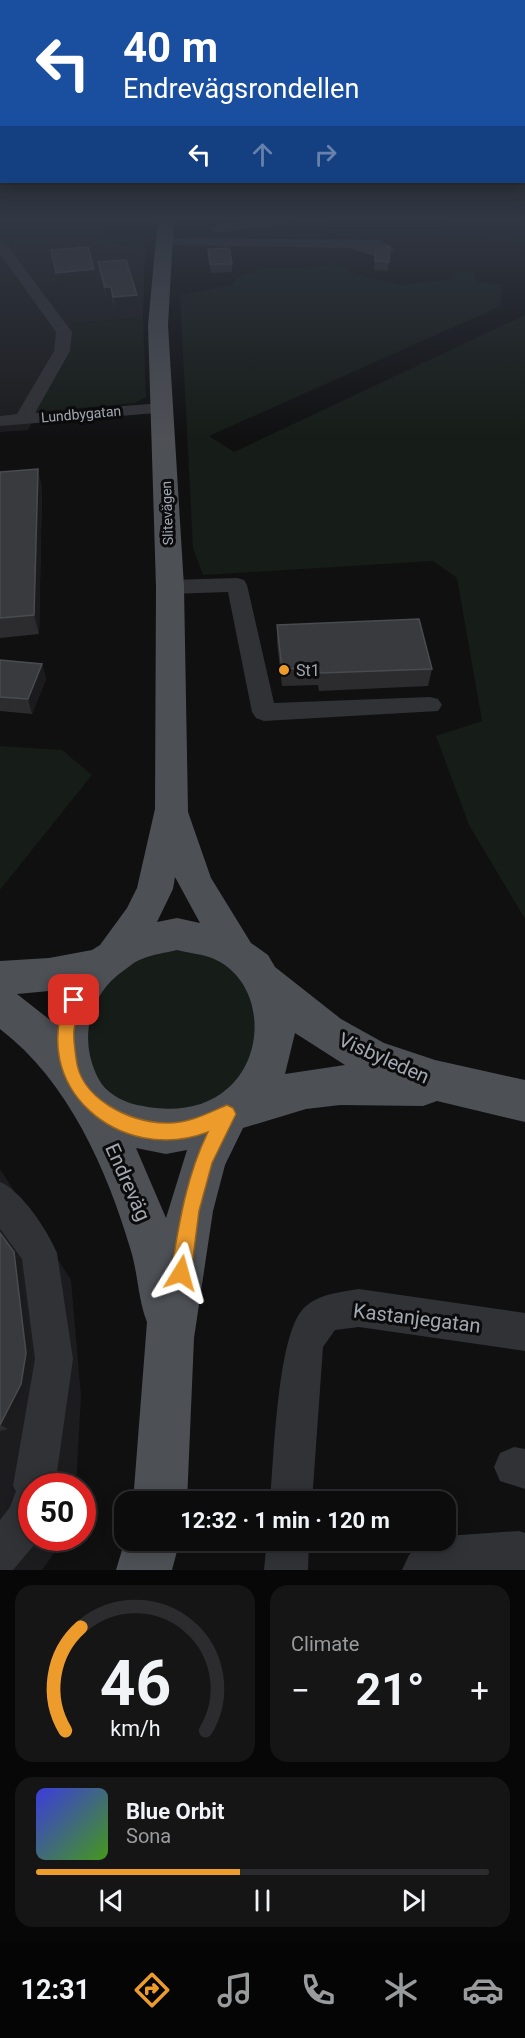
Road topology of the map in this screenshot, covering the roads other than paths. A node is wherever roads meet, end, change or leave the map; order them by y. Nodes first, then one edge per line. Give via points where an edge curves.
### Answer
1 (34, 291) edge
2 (159, 291) edge
3 (162, 408) junction
4 (24, 419) junction
5 (0, 421) edge
6 (170, 587) junction
7 (430, 705) dead end
8 (172, 809) junction
9 (236, 951) junction
10 (107, 959) junction
11 (0, 978) edge
12 (265, 981) junction
13 (0, 1005) edge
14 (449, 1086) junction
15 (80, 1087) junction
16 (525, 1101) edge
17 (233, 1110) junction
18 (0, 1200) edge
19 (525, 1332) edge
20 (169, 1338) junction
21 (36, 1473) edge
22 (161, 1491) edge
23 (292, 1491) edge
24 (18, 1531) edge
25 (150, 1551) edge
26 (163, 1551) edge
27 (287, 1551) edge
28 (519, 1552) dead end
29 (0, 1554) edge
30 (144, 1570) edge
31 (166, 1570) edge
32 (286, 1570) edge
33 (424, 1570) edge

1 - 4 street via 64,332 62,351
2 - 3 main road, Slitevägen
3 - 4 street, Lundbygatan
3 - 6 main road, Slitevägen
4 - 5 street, Lundbygatan
6 - 7 street via 237,585 264,712
6 - 8 main road, Slitevägen
8 - 9 main road, Slitevägen via 195,882
8 - 10 main road, Slitevägen via 155,889 140,919
9 - 10 main road via 208,939 177,934 145,939
9 - 12 main road
10 - 11 main road via 50,975
10 - 15 main road via 78,991 70,1010 65,1041
12 - 14 main road, Visbyleden via 348,1046 387,1065
12 - 17 main road via 276,1012 276,1045 263,1078
13 - 15 main road via 33,1030
14 - 16 main road, Visbyleden
14 - 17 main road, Visbyleden via 340,1085 306,1089
15 - 17 main road via 118,1122 154,1131 192,1129
15 - 20 main road, Endreväg via 147,1222 163,1278
17 - 20 main road, Endreväg via 204,1161 190,1211
18 - 21 street via 39,1253 54,1359
19 - 23 street, Kastanjegatan via 360,1308 319,1317 310,1328 304,1347
20 - 22 main road, Endreväg
24 - 29 street
25 - 30 main road
26 - 31 main road
27 - 32 street
28 - 33 street via 434,1558

